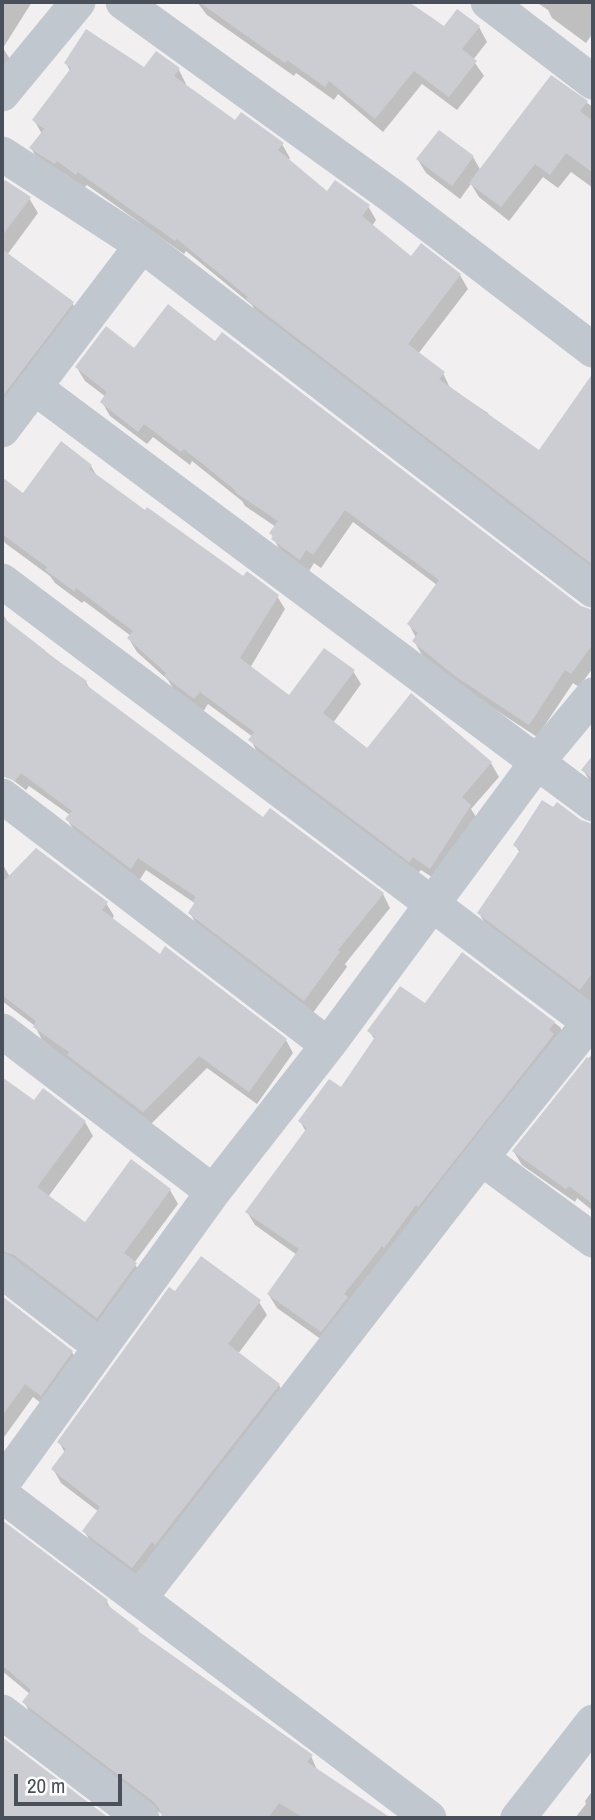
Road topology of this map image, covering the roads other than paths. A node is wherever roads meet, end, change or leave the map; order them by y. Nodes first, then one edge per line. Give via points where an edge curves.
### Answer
1 (78, 2) edge
2 (123, 2) edge
3 (488, 2) edge
4 (593, 82) edge
5 (2, 94) edge
6 (2, 154) edge
7 (142, 244) junction
8 (593, 350) edge
9 (34, 387) junction
10 (2, 430) edge
11 (2, 581) edge
12 (593, 590) edge
13 (593, 695) edge
14 (538, 761) junction
15 (2, 796) edge
16 (593, 804) edge
17 (431, 905) junction
18 (591, 1024) edge
19 (2, 1031) edge
20 (328, 1045) junction
21 (481, 1158) junction
22 (213, 1192) junction
23 (593, 1240) edge
24 (2, 1271) edge
25 (101, 1347) junction
26 (2, 1484) edge
27 (2, 1495) edge
28 (139, 1599) junction
29 (2, 1712) edge
30 (593, 1722) edge
31 (142, 1818) edge
32 (429, 1818) edge
33 (518, 1818) edge

1 - 5 street
2 - 8 street via 392,196
3 - 4 street
6 - 7 street
7 - 9 street
7 - 12 street
9 - 10 street
9 - 14 street
11 - 17 street
13 - 14 street
14 - 16 street
14 - 17 street
15 - 20 street
17 - 18 street
17 - 20 street
18 - 21 street
19 - 22 street
20 - 22 street
21 - 23 street
21 - 28 street
22 - 25 street
24 - 25 street
25 - 26 street
27 - 28 street
28 - 32 street
29 - 31 street
30 - 33 street

